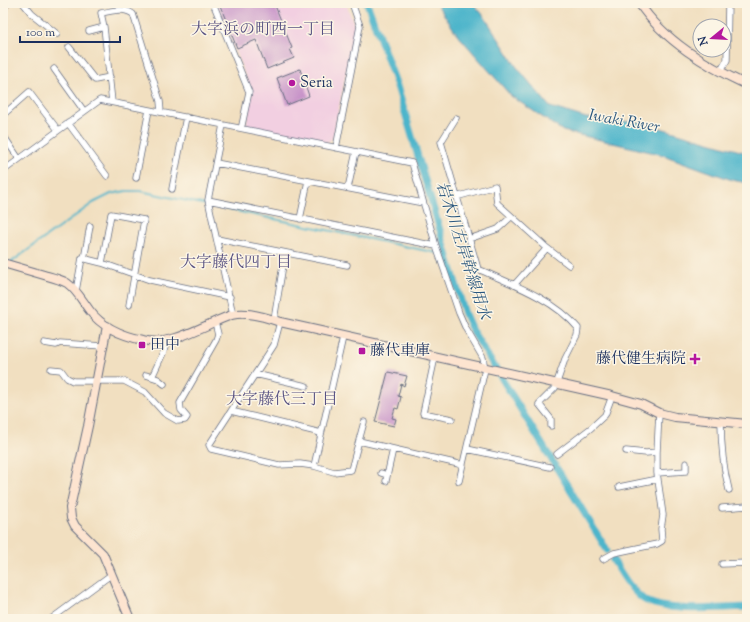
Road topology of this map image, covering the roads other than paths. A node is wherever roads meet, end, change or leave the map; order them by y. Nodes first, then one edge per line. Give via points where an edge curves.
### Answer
1 (6, 3) edge
2 (23, 3) edge
3 (213, 3) edge
4 (352, 3) edge
5 (639, 3) edge
6 (728, 3) edge
7 (3, 6) edge
8 (104, 27) junction
9 (89, 31) dead end
10 (57, 34) dead end
11 (69, 47) dead end
12 (54, 69) dead end
13 (720, 72) junction
14 (110, 77) junction
15 (747, 85) edge
16 (112, 102) junction
17 (149, 110) junction
18 (84, 111) junction
19 (161, 112) junction
20 (3, 115) edge
21 (186, 118) junction
22 (456, 118) dead end
23 (68, 123) junction
24 (222, 125) junction
25 (242, 125) dead end
26 (58, 130) junction
27 (3, 136) edge
28 (336, 148) junction
29 (356, 152) junction
30 (19, 159) junction
31 (216, 163) junction
32 (3, 171) edge
33 (107, 176) dead end
34 (136, 178) dead end
35 (308, 181) junction
36 (348, 188) junction
37 (172, 189) dead end
38 (456, 197) junction
39 (209, 203) junction
40 (423, 203) junction
41 (511, 217) junction
42 (300, 219) junction
43 (90, 226) dead end
44 (217, 239) junction
45 (469, 239) junction
46 (436, 246) junction
47 (547, 248) junction
48 (285, 253) junction
49 (84, 259) junction
50 (3, 263) edge
51 (102, 263) junction
52 (347, 265) dead end
53 (569, 265) dead end
54 (134, 273) junction
55 (514, 285) junction
56 (76, 291) junction
57 (230, 297) junction
58 (129, 305) dead end
59 (234, 315) junction
60 (277, 321) junction
61 (215, 322) junction
62 (107, 326) junction
63 (343, 336) junction
64 (167, 340) junction
65 (44, 343) dead end
66 (102, 346) junction
67 (435, 357) junction
68 (51, 369) dead end
69 (485, 369) junction
70 (255, 374) junction
71 (146, 375) dead end
72 (152, 376) junction
73 (97, 381) junction
74 (164, 384) dead end
75 (557, 384) junction
76 (306, 386) dead end
77 (612, 396) junction
78 (231, 411) junction
79 (659, 412) junction
80 (452, 419) dead end
81 (720, 421) junction
82 (364, 422) dead end
83 (747, 424) edge
84 (551, 426) dead end
85 (321, 433) junction
86 (359, 441) junction
87 (394, 449) junction
88 (466, 449) junction
89 (626, 451) dead end
90 (657, 452) junction
91 (557, 454) dead end
92 (686, 463) dead end
93 (463, 465) junction
94 (314, 466) junction
95 (550, 467) dead end
96 (380, 473) dead end
97 (657, 476) junction
98 (459, 481) dead end
99 (619, 487) dead end
100 (729, 490) dead end
101 (747, 506) edge
102 (722, 508) dead end
103 (603, 559) dead end
104 (747, 563) edge
105 (722, 564) dead end
106 (112, 574) junction
107 (51, 619) edge
108 (130, 619) edge

1 - 7 main road
2 - 10 street
3 - 25 street via 248,92
4 - 28 street via 360,26
5 - 13 street via 676,43
6 - 13 street via 727,60
8 - 9 street
8 - 14 street
8 - 19 street via 101,13 127,10 133,14 160,101
11 - 14 street via 95,80
12 - 18 street
13 - 15 street
14 - 16 street
16 - 17 street
16 - 18 street via 100,100
17 - 19 street
17 - 34 street
18 - 23 street
19 - 21 street
20 - 26 street via 29,92
21 - 24 street
21 - 37 street
22 - 38 street via 441,142
23 - 26 street
23 - 33 street
24 - 28 street
24 - 31 street
26 - 30 street
27 - 30 street
28 - 29 street
29 - 36 street
29 - 40 street via 412,164
30 - 32 street
31 - 35 street
31 - 39 street
35 - 36 street
35 - 42 street
36 - 40 street
38 - 41 street via 495,186 498,203
38 - 45 street
39 - 42 street
39 - 44 street
40 - 46 street
41 - 45 street via 498,229
41 - 47 street
42 - 46 street
43 - 49 street
44 - 48 street
44 - 57 street
45 - 55 street via 478,269
46 - 69 street via 461,318 483,358
47 - 53 street
47 - 55 street
48 - 52 street
48 - 60 street
49 - 51 street
49 - 56 street via 82,258
50 - 56 street via 67,283
51 - 54 street
51 - 54 street via 111,214 144,220
54 - 57 street via 150,280
54 - 58 street
55 - 75 street via 558,309 578,328
56 - 62 street via 91,313
57 - 59 street
59 - 60 street via 251,314
59 - 61 street
60 - 63 street
60 - 70 street via 274,345
61 - 64 street
61 - 73 street via 218,334 216,340 180,403 185,420 178,421 164,413 144,392 124,381
62 - 64 street via 143,341
62 - 66 street
63 - 67 street
63 - 85 street
64 - 72 street
65 - 66 street
66 - 73 street
67 - 69 street
67 - 80 street via 423,413
68 - 73 street via 61,370 73,381
69 - 75 street
69 - 88 street
70 - 76 street
70 - 78 street
71 - 72 street
72 - 74 street
73 - 106 street via 70,508 71,518 76,526 103,554
75 - 77 street
75 - 84 street via 539,404 551,419
77 - 79 street
77 - 91 street via 605,415
78 - 85 street
78 - 94 street via 209,445 211,449 279,465
79 - 81 street via 676,417
79 - 90 street
81 - 83 street
81 - 100 street
82 - 86 street
85 - 94 street
86 - 87 street
86 - 94 street via 352,470 334,472
87 - 93 street
87 - 96 street via 387,478
88 - 93 street
88 - 95 street
89 - 90 street
90 - 97 street
92 - 97 street via 686,471
93 - 98 street
97 - 99 street
97 - 103 street via 663,515 662,541 614,553
101 - 102 street
104 - 105 street
106 - 107 street
106 - 108 street

